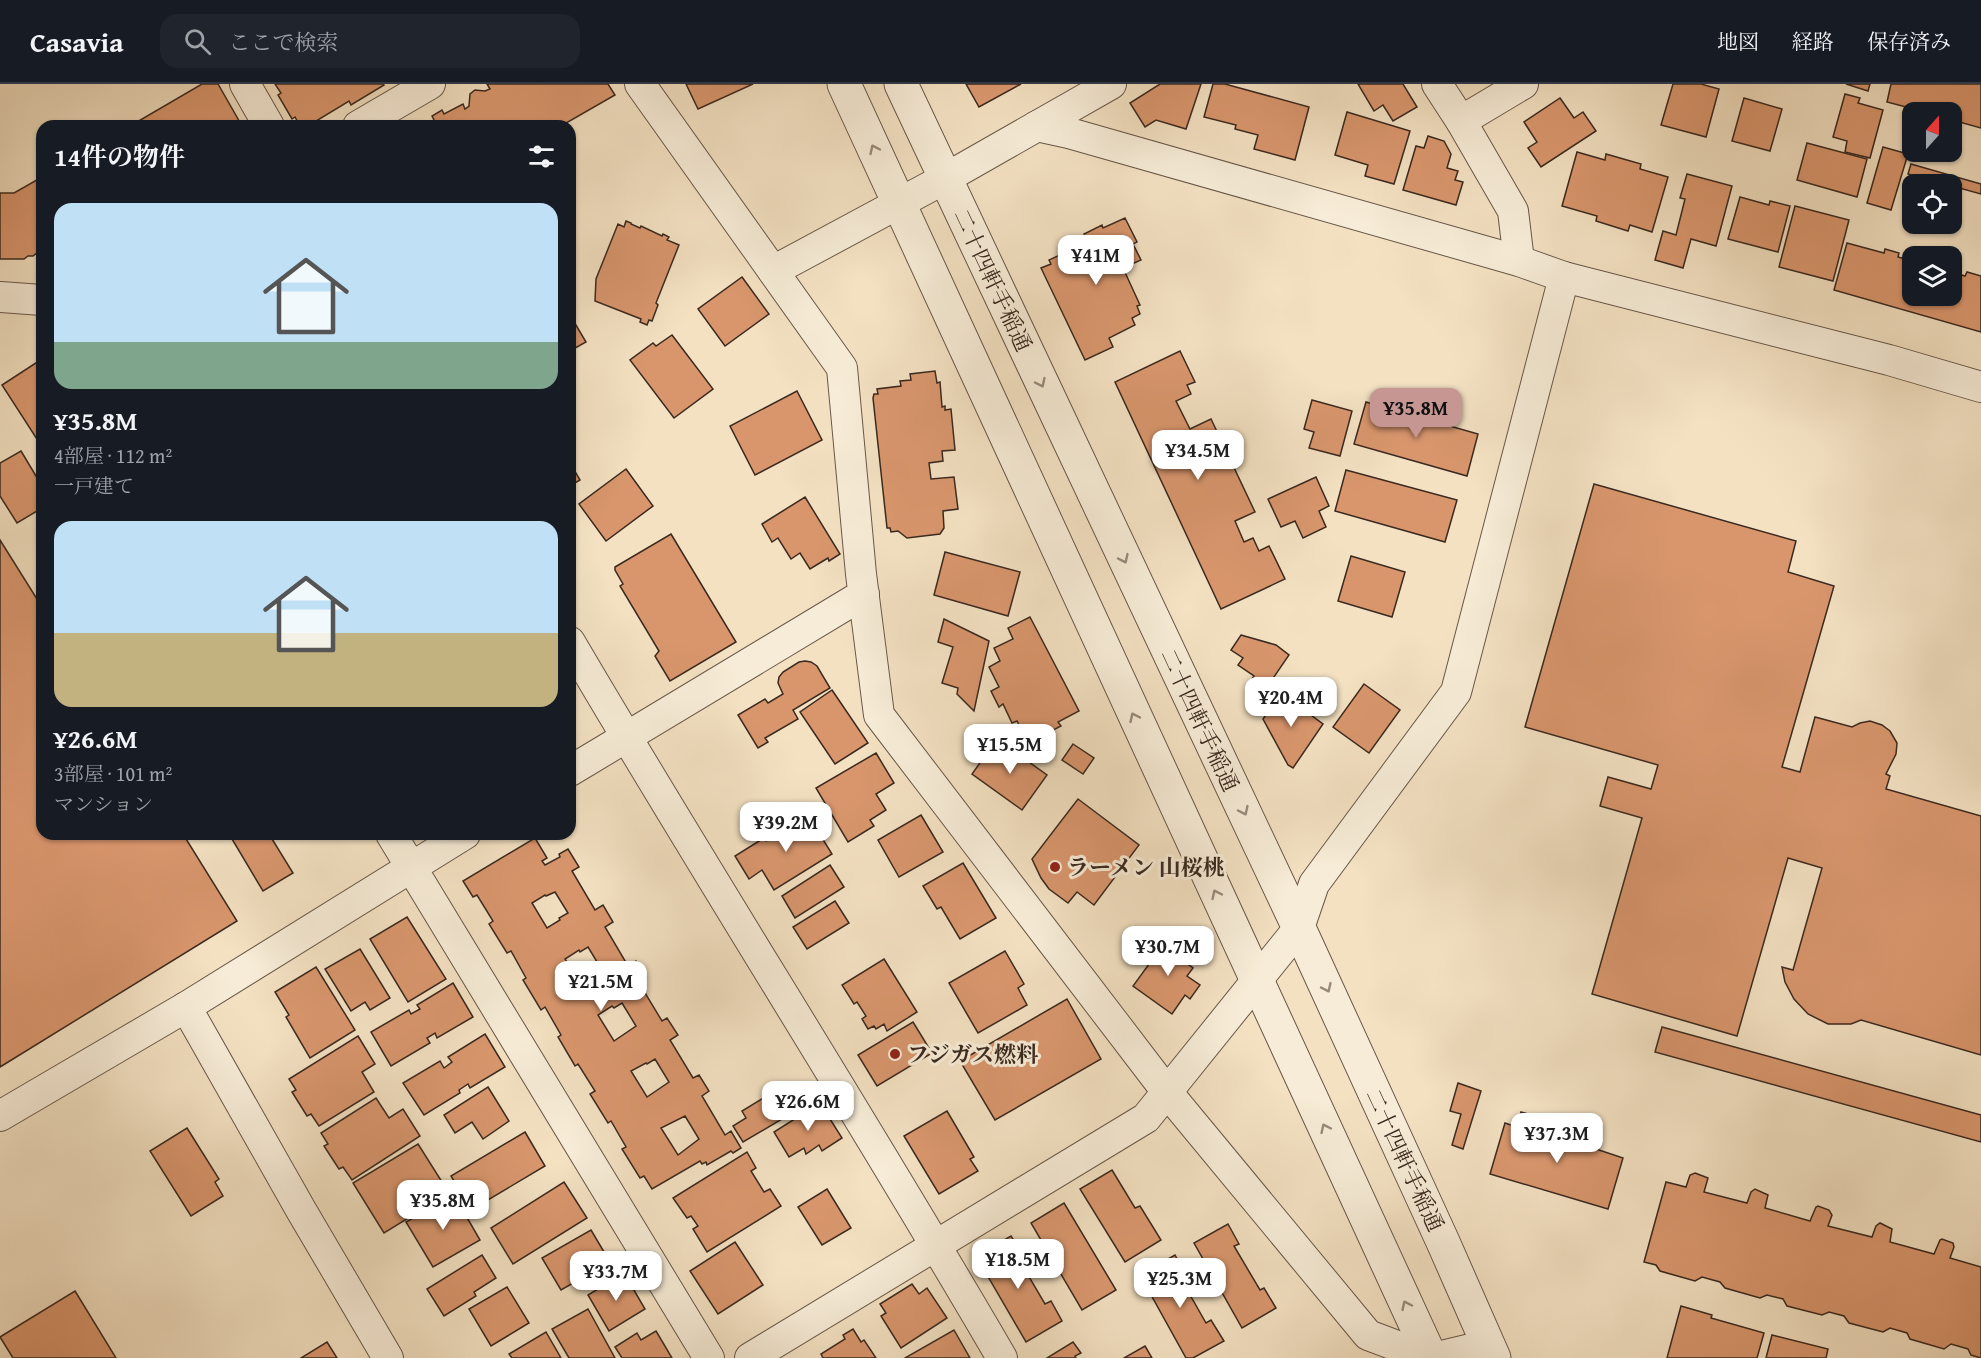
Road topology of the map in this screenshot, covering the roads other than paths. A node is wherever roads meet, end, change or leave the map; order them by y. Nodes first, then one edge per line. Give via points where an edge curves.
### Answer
1 (245, 84) edge
2 (430, 84) edge
3 (640, 84) edge
4 (844, 84) edge
5 (901, 84) edge
6 (1111, 84) edge
7 (1437, 84) edge
8 (1523, 84) edge
9 (266, 120) edge
10 (368, 120) edge
11 (1461, 121) junction
12 (1036, 126) junction
13 (946, 177) junction
14 (897, 202) junction
15 (1519, 261) junction
16 (773, 271) junction
17 (1564, 277) junction
18 (0, 297) edge
19 (36, 300) edge
20 (1981, 387) edge
21 (864, 594) junction
22 (576, 652) edge
23 (626, 738) junction
24 (576, 767) edge
25 (395, 840) edge
26 (455, 840) edge
27 (411, 866) junction
28 (1299, 928) junction
29 (1257, 981) junction
30 (186, 1007) junction
31 (1167, 1092) junction
32 (0, 1116) edge
33 (936, 1245) junction
34 (1490, 1352) edge
35 (388, 1358) edge
36 (709, 1358) edge
37 (750, 1358) edge
38 (1002, 1358) edge
39 (1431, 1358) edge

1 - 9 street
2 - 10 street
3 - 16 street
14 -> 4 street
5 - 13 street, 二十四軒手稲通
6 - 12 street
7 - 11 street
8 - 11 street
11 - 15 street via 1513,211
12 - 13 street
12 - 15 street
13 - 14 street
13 -> 28 street, 二十四軒手稲通
14 - 16 street
29 -> 14 street
15 - 17 street
16 - 21 street via 842,368
17 - 20 street
17 - 28 street via 1456,692 1314,884
18 - 19 street
21 - 23 street
21 - 31 street via 879,716
22 - 23 street
23 - 24 street
23 - 33 street
25 - 27 street
26 - 27 street
27 - 30 street
27 - 36 street
28 - 29 street
28 -> 34 street, 二十四軒手稲通
29 - 31 street
39 -> 29 street
30 - 32 street
30 - 35 street
31 - 33 street via 1146,1118
31 - 39 street via 1368,1335
33 - 37 street
33 - 38 street
34 - 39 street

